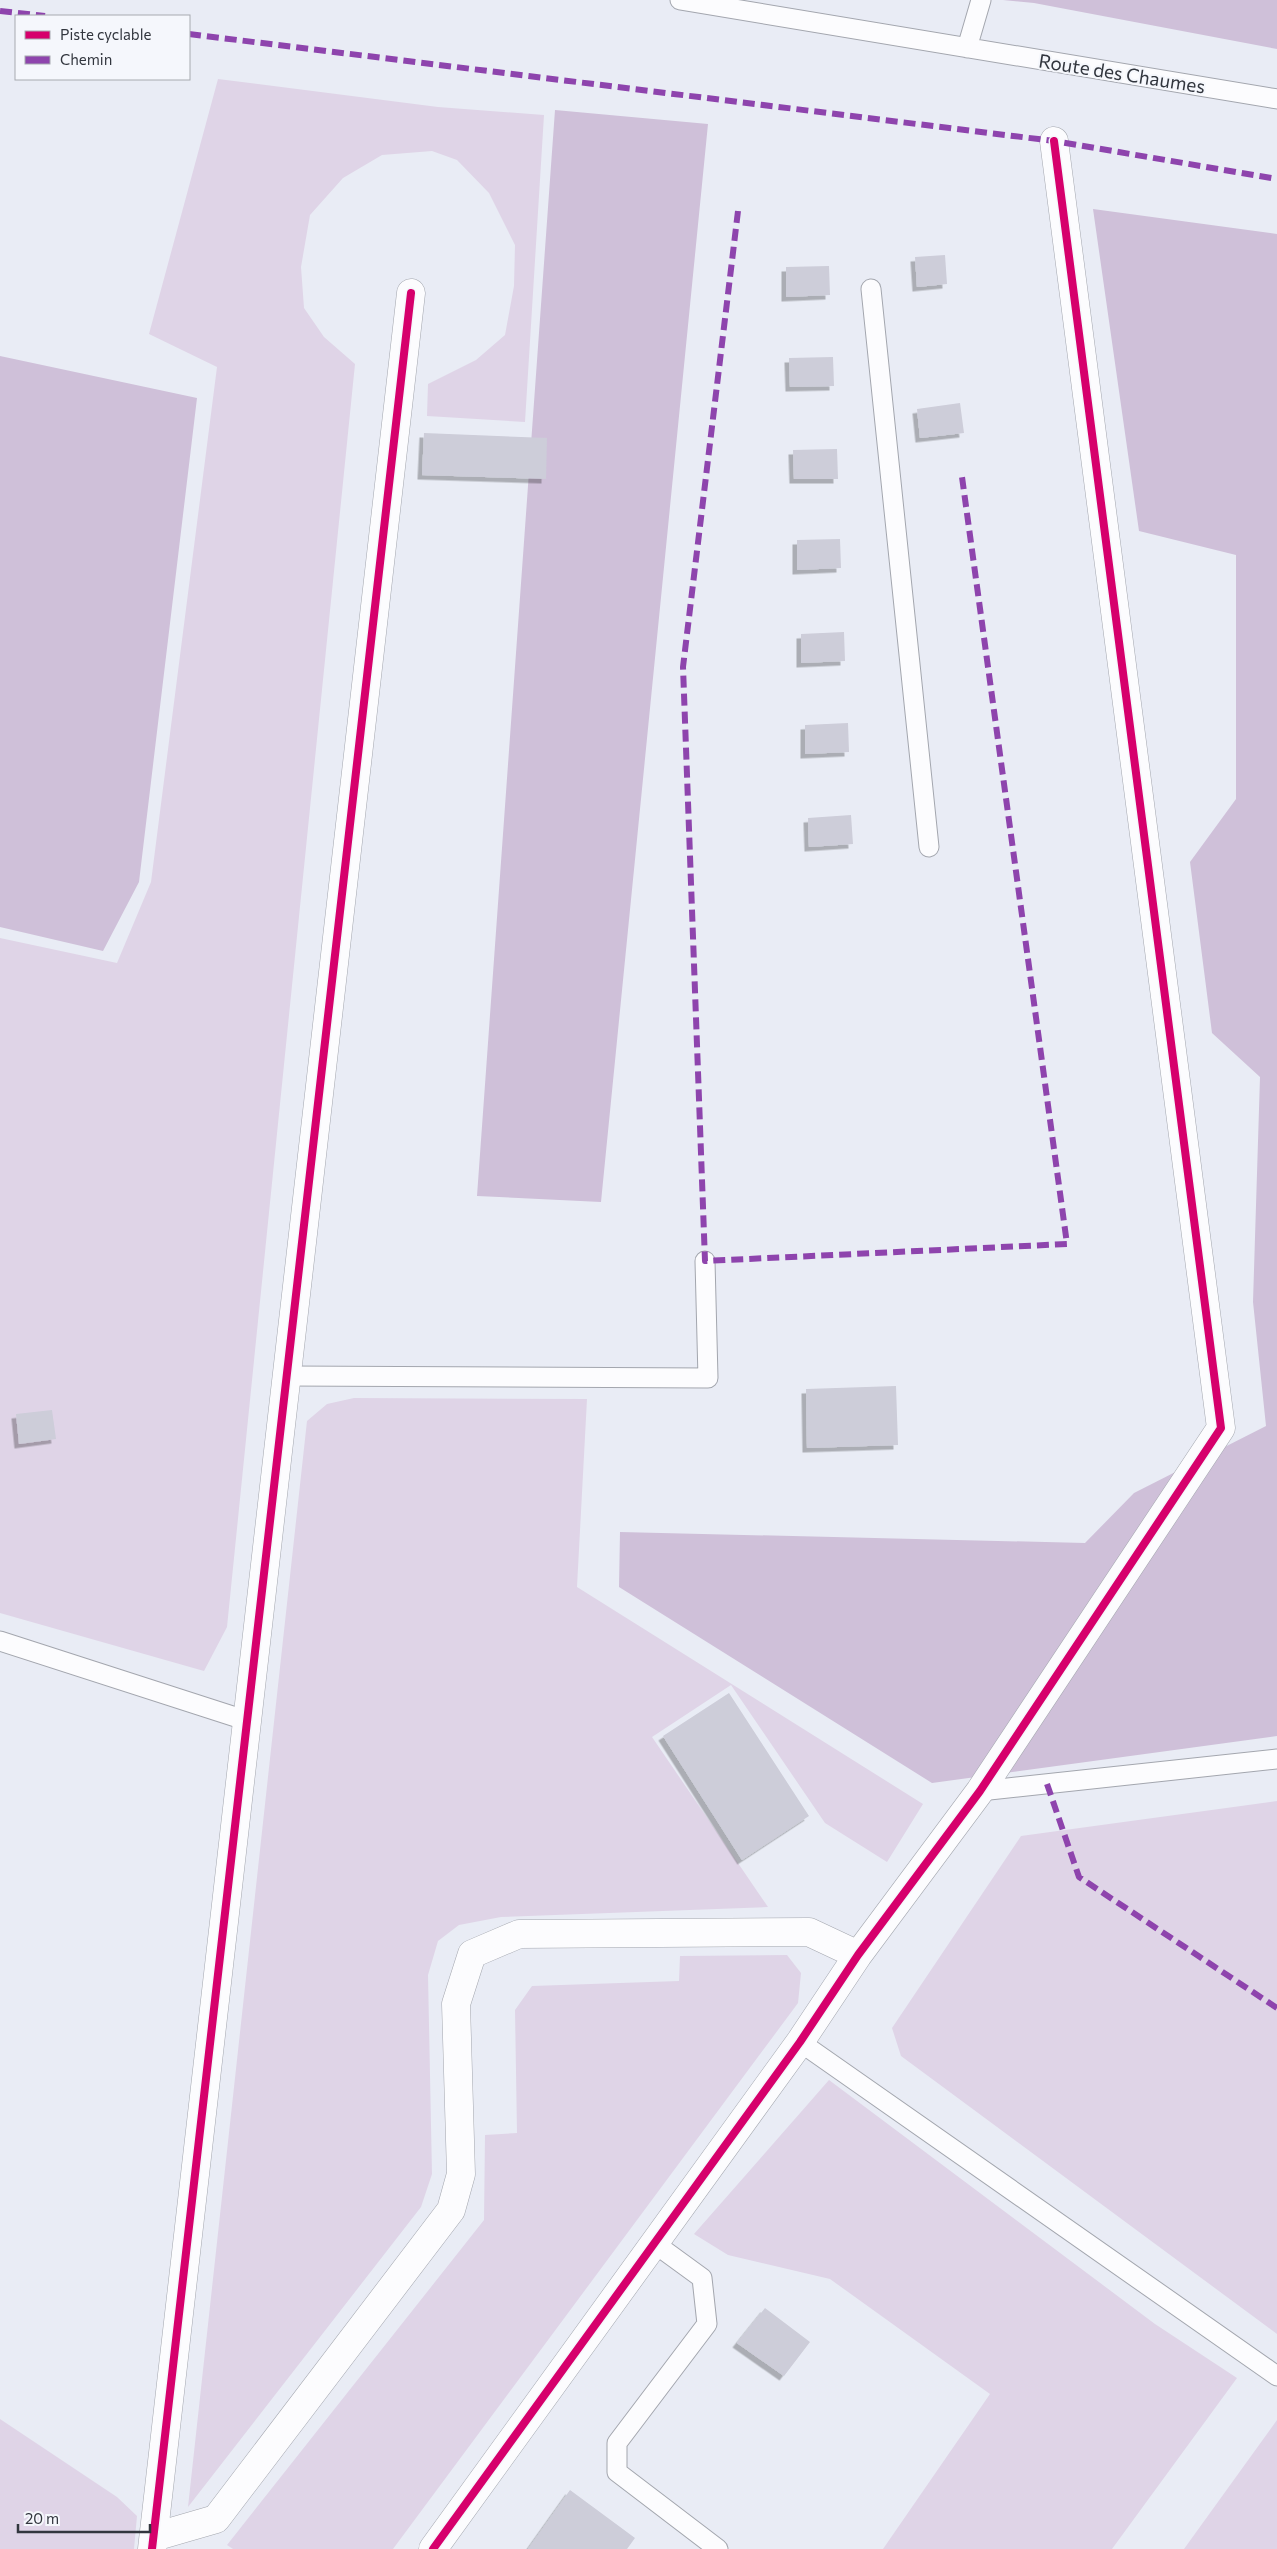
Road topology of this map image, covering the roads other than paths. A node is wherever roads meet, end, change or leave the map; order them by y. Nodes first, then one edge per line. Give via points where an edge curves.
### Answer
1 (680, 0) edge
2 (981, 0) edge
3 (967, 48) junction
4 (1277, 99) edge
5 (1054, 141) dead end
6 (871, 289) dead end
7 (411, 293) dead end
8 (929, 847) dead end
9 (705, 1261) dead end
10 (287, 1376) junction
11 (0, 1641) edge
12 (248, 1721) junction
13 (1277, 1759) edge
14 (980, 1791) junction
15 (858, 1955) junction
16 (800, 2042) junction
17 (654, 2243) junction
18 (1277, 2376) edge
19 (153, 2543) edge
20 (433, 2549) edge
21 (718, 2549) edge

1 - 3 lane, Route des Chaumes
2 - 3 lane
3 - 4 lane, Route des Chaumes
5 - 14 street via 1222,1428
6 - 8 lane
7 - 10 street
9 - 10 lane via 708,1378
10 - 12 street
11 - 12 lane
12 - 19 street
13 - 14 lane
14 - 15 street
15 - 16 street
15 - 19 street via 809,1932 519,1934 472,1954 456,2004 461,2174 451,2210 216,2519
16 - 17 street
16 - 18 lane
17 - 20 street
17 - 21 lane via 702,2278 707,2324 617,2443 617,2472

